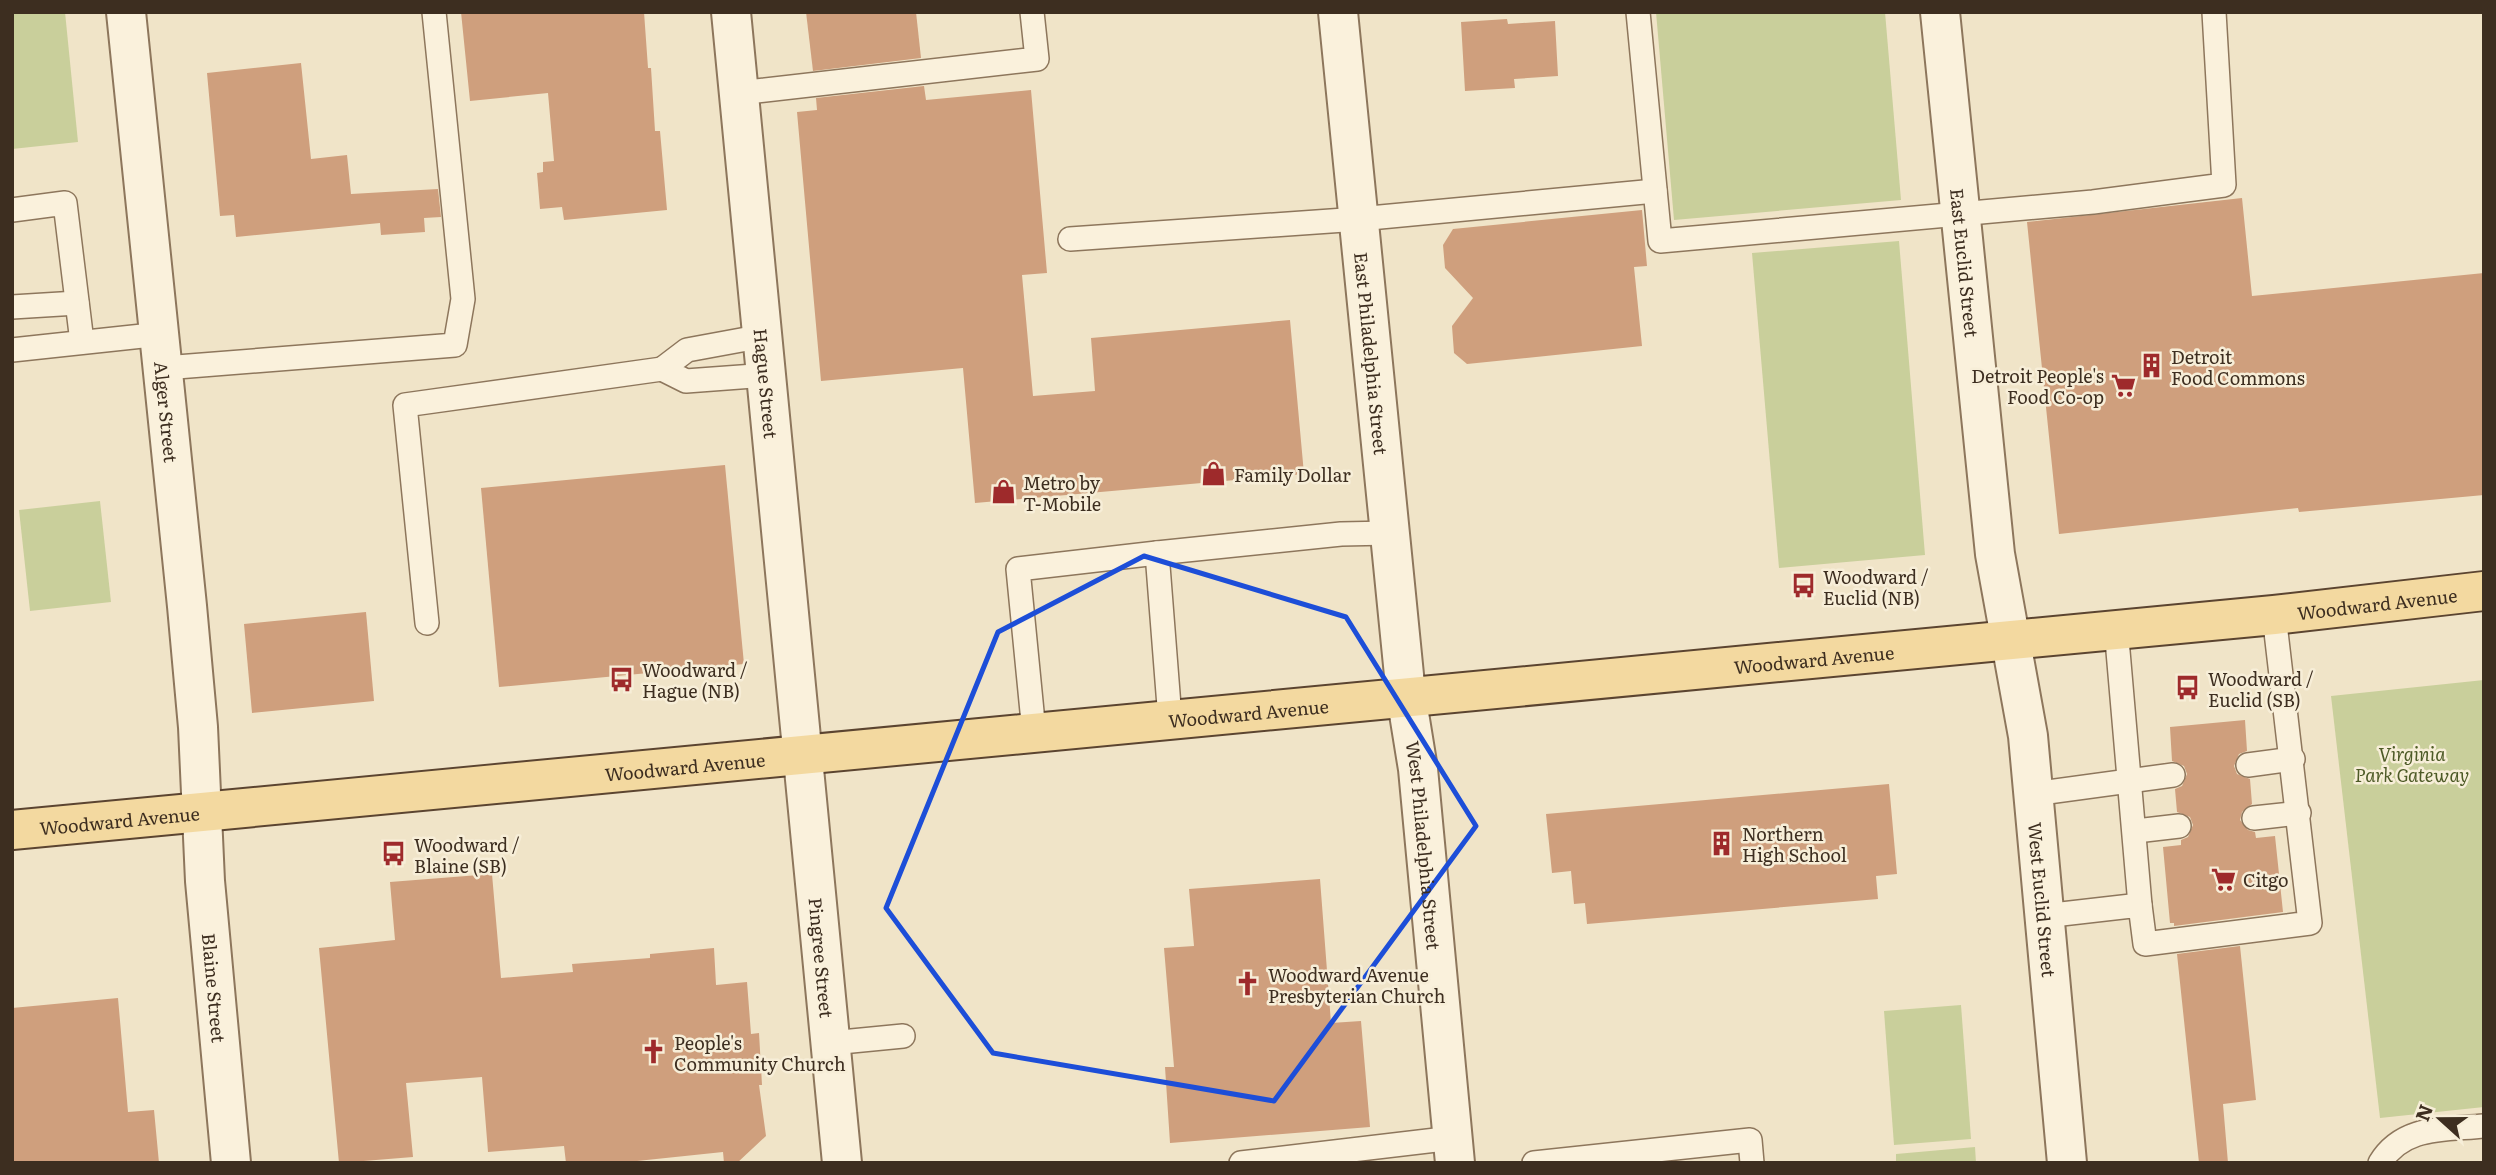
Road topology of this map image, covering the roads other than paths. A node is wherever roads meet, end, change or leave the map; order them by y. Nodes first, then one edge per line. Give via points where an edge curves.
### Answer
1 (126, 12) edge
2 (434, 12) edge
3 (731, 12) edge
4 (1032, 12) edge
5 (1338, 12) edge
6 (1638, 12) edge
7 (1940, 12) edge
8 (2214, 12) edge
9 (739, 93) junction
10 (1656, 191) junction
11 (12, 210) edge
12 (1961, 214) junction
13 (1359, 219) junction
14 (1070, 239) dead end
15 (77, 303) junction
16 (12, 307) edge
17 (763, 335) junction
18 (82, 342) junction
19 (12, 350) edge
20 (162, 351) junction
21 (662, 369) junction
22 (767, 374) junction
23 (1390, 533) junction
24 (1157, 553) junction
25 (2484, 591) edge
26 (2274, 615) junction
27 (427, 623) dead end
28 (2116, 628) junction
29 (2009, 638) junction
30 (1406, 695) junction
31 (1170, 719) junction
32 (1034, 732) junction
33 (805, 754) junction
34 (2293, 759) junction
35 (2248, 765) dead end
36 (2173, 775) dead end
37 (2131, 782) junction
38 (2033, 794) junction
39 (203, 812) junction
40 (2299, 813) junction
41 (2254, 818) dead end
42 (2179, 826) dead end
43 (12, 830) edge
44 (2136, 831) junction
45 (2140, 905) junction
46 (2044, 916) junction
47 (903, 1036) dead end
48 (831, 1043) junction
49 (2484, 1126) edge
50 (1454, 1151) edge
51 (231, 1163) edge
52 (842, 1163) edge
53 (1241, 1163) edge
54 (1534, 1163) edge
55 (1752, 1163) edge
56 (2067, 1163) edge
57 (2380, 1163) edge

1 - 20 street, Alger Street
2 - 20 lane via 463,299 455,345
3 - 9 street, Hague Street
4 - 9 lane via 1037,60
5 - 13 street, East Philadelphia Street
6 - 10 lane
7 - 12 street, East Euclid Street
8 - 12 lane via 2224,185
9 - 17 street, Hague Street
10 - 12 lane via 1660,241
10 - 13 lane
11 - 15 lane via 65,203
12 - 29 street, East Euclid Street via 1995,554
13 - 14 lane
13 - 23 street, East Philadelphia Street
15 - 16 lane
15 - 18 lane
17 - 21 lane via 687,350
17 - 22 street, Hague Street
18 - 19 lane
18 - 20 lane
20 - 39 street, Alger Street
21 - 22 lane via 685,381
21 - 27 lane via 405,404
22 - 33 street, Hague Street
23 - 24 lane
23 - 30 street, East Philadelphia Street
24 - 31 lane
24 - 32 lane via 1017,569
25 - 26 main road, Woodward Avenue
26 - 28 main road, Woodward Avenue
26 - 34 lane
28 - 29 main road, Woodward Avenue
28 - 37 lane
29 - 30 main road, Woodward Avenue
29 - 38 street, West Euclid Street via 2028,736
30 - 31 main road, Woodward Avenue
30 - 50 street, West Philadelphia Street via 1419,769
31 - 32 main road, Woodward Avenue
32 - 33 main road, Woodward Avenue
33 - 39 main road, Woodward Avenue
33 - 48 street, Pingree Street
34 - 35 lane
34 - 40 lane
36 - 37 lane
37 - 38 lane
37 - 44 lane
38 - 46 street, West Euclid Street
39 - 43 main road, Woodward Avenue
39 - 51 street, Blaine Street
40 - 41 lane
40 - 45 lane via 2310,923 2145,944
42 - 44 lane
44 - 45 lane
45 - 46 lane
46 - 56 street, West Euclid Street
47 - 48 lane
48 - 52 street, Pingree Street
49 - 57 lane via 2406,1136
50 - 53 lane
54 - 55 lane via 1749,1140

